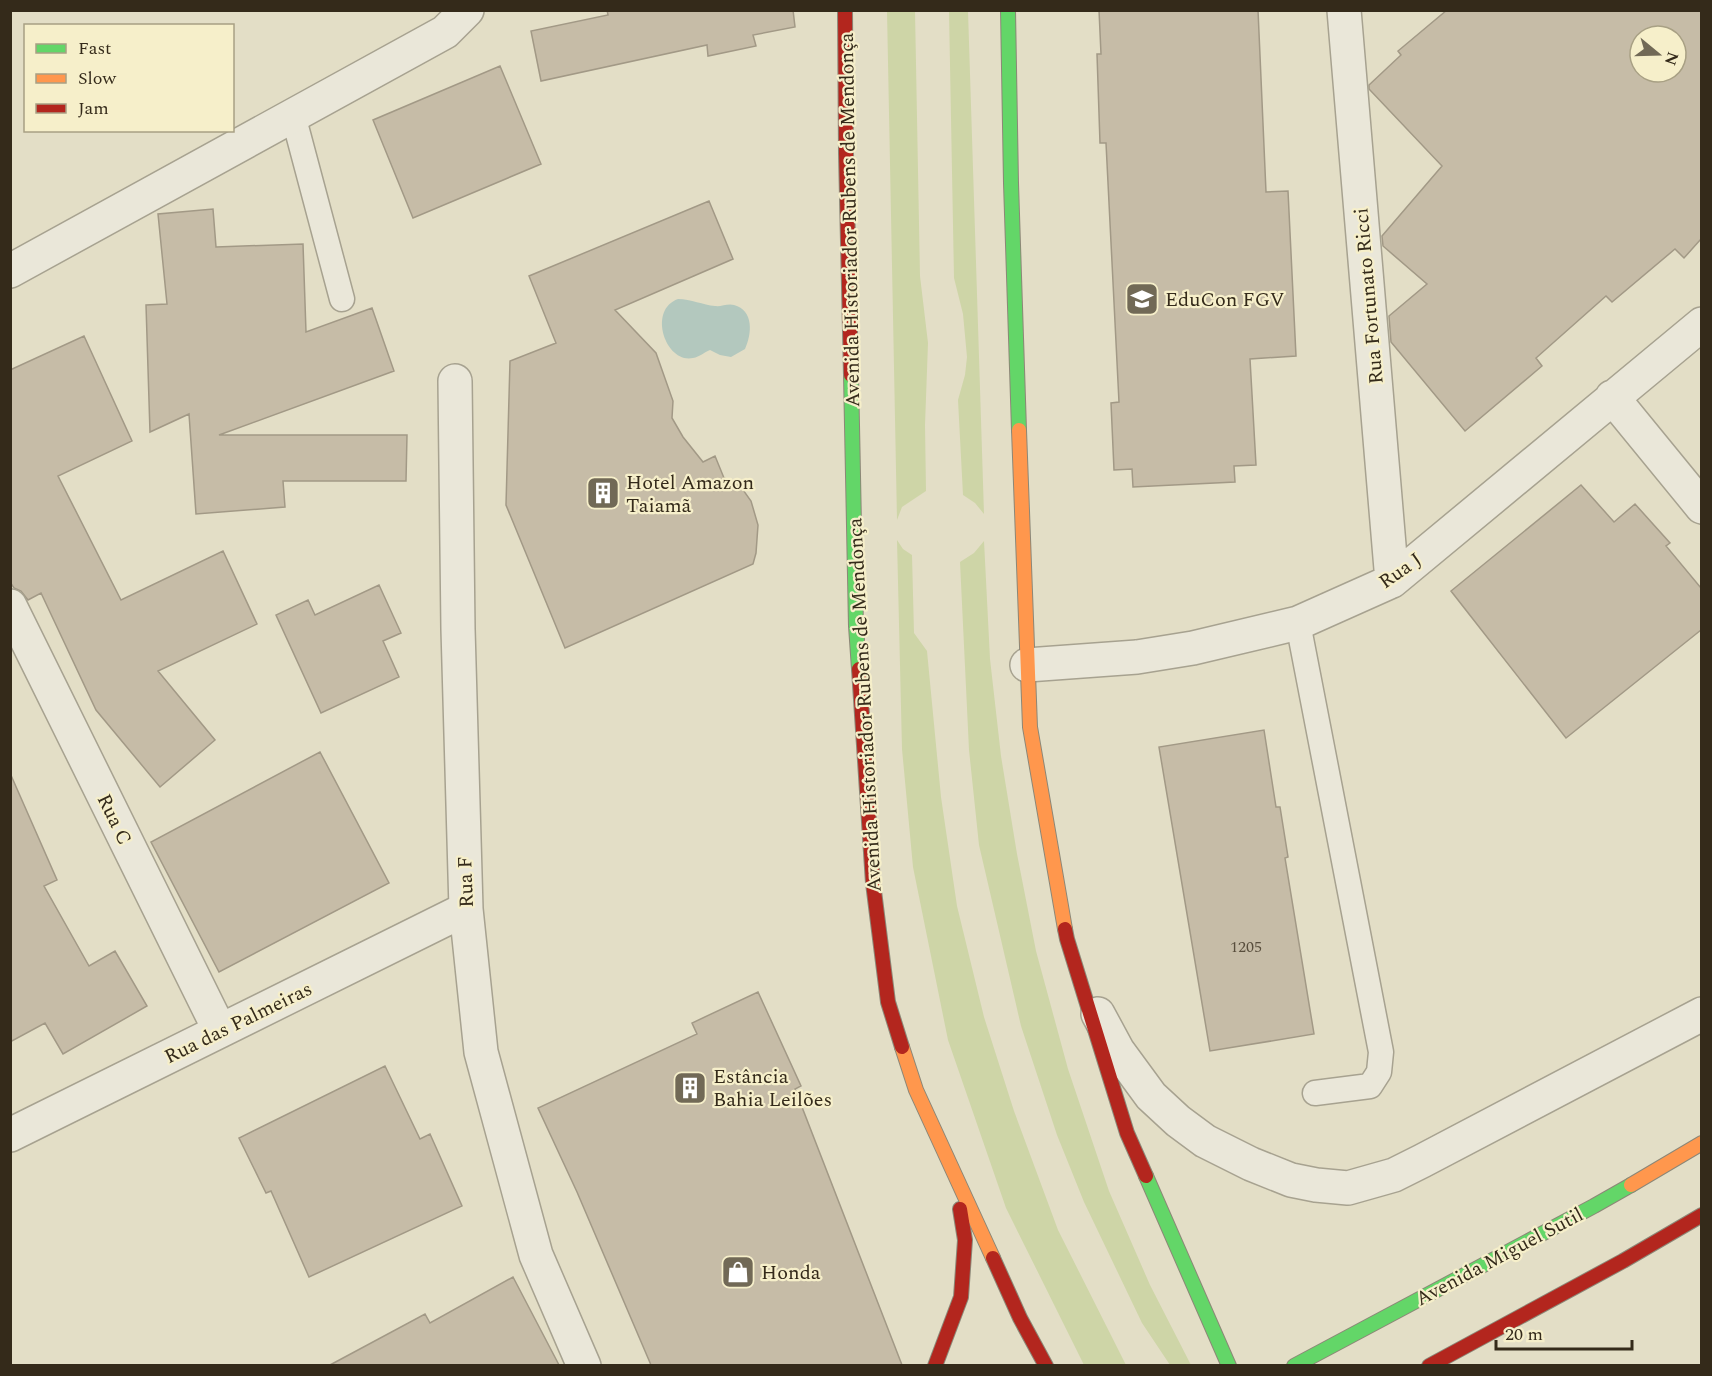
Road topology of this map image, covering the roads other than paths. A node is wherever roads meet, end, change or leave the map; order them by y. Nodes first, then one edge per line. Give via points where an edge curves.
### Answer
1 (467, 10) edge
2 (845, 10) edge
3 (1008, 10) edge
4 (1344, 10) edge
5 (293, 115) junction
6 (10, 271) edge
7 (342, 299) dead end
8 (1701, 324) edge
9 (455, 381) dead end
10 (1612, 398) junction
11 (1701, 507) edge
12 (1392, 581) junction
13 (10, 606) edge
14 (1298, 623) junction
15 (1027, 665) junction
16 (466, 909) junction
17 (1067, 939) junction
18 (1701, 1014) edge
19 (220, 1031) junction
20 (1315, 1094) dead end
21 (10, 1135) edge
22 (1701, 1143) edge
23 (954, 1174) junction
24 (1701, 1215) edge
25 (584, 1365) edge
26 (935, 1365) edge
27 (1046, 1365) edge
28 (1229, 1365) edge
29 (1294, 1365) edge
30 (1429, 1365) edge

1 - 5 street via 445,32
2 - 23 main road, Avenida Historiador Rubens de Mendonça via 856,626 873,884 888,1002 916,1090
3 - 15 main road
4 - 12 street, Rua Fortunato Ricci
5 - 6 street
5 - 7 lane
8 - 10 street, Rua J
9 - 16 street, Rua F
10 - 11 street
10 - 12 street, Rua J
12 - 14 street, Rua J
13 - 19 street, Rua C
14 - 15 street, Rua J via 1148,655
14 - 20 lane via 1382,1052 1379,1072 1370,1086
15 - 17 main road via 1030,727
16 - 19 street, Rua das Palmeiras
16 - 25 street, Rua F via 481,1052 536,1254
17 - 18 street via 1095,1009 1118,1051 1151,1096 1205,1141 1291,1180 1316,1185 1348,1188 1394,1175
17 - 28 main road via 1127,1133
19 - 21 street, Rua das Palmeiras
22 - 29 main road, Avenida Miguel Sutil via 1594,1206
23 - 26 main road via 966,1240 961,1297
23 - 27 main road, Avenida Historiador Rubens de Mendonça via 1020,1318
24 - 30 main road

